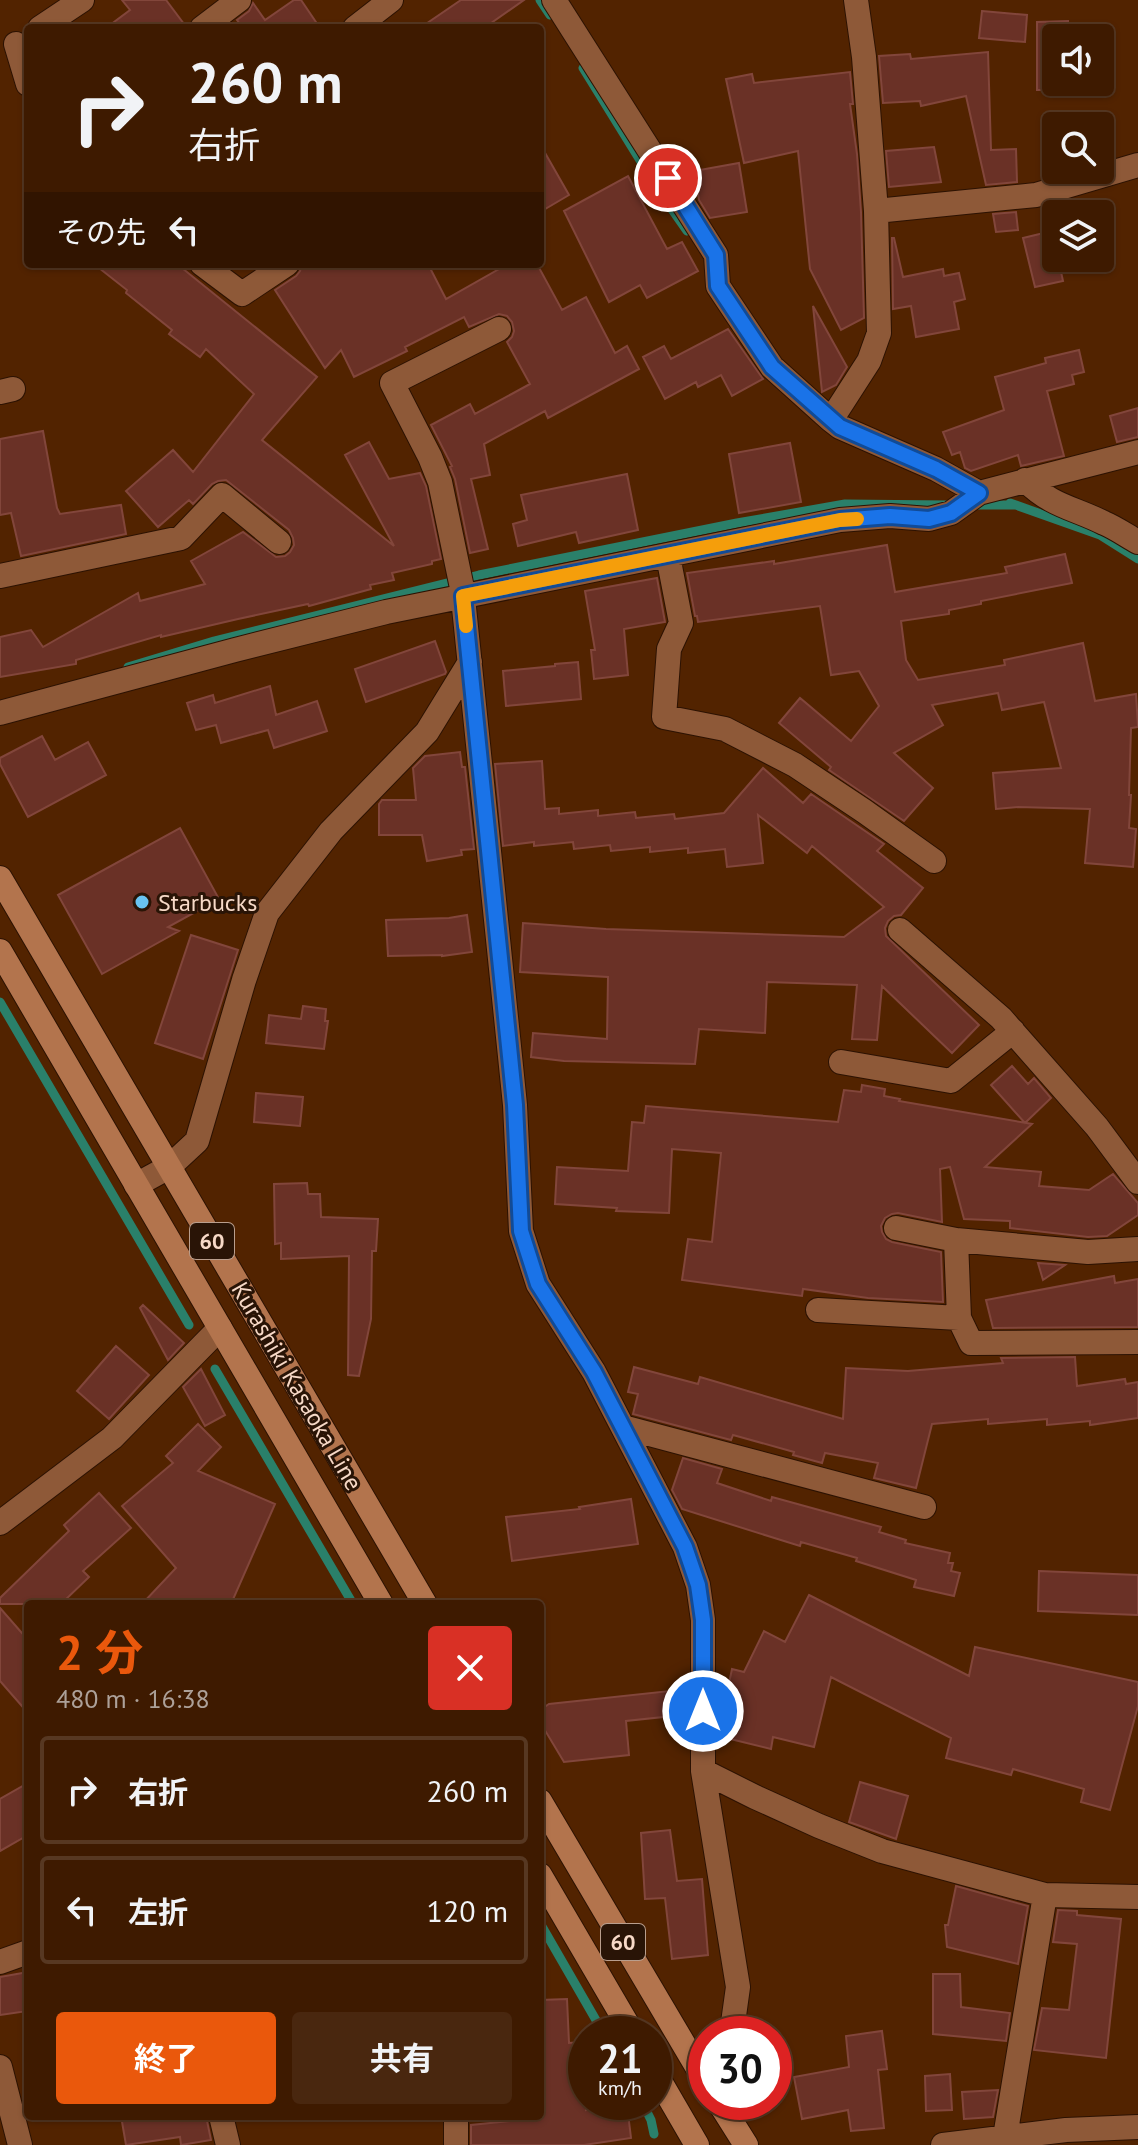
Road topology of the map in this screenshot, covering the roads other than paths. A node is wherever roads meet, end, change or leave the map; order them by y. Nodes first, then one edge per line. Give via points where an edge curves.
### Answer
1 (239, 0) edge
2 (391, 0) edge
3 (554, 0) edge
4 (856, 0) edge
5 (77, 12) edge
6 (49, 24) edge
7 (207, 24) edge
8 (360, 24) edge
9 (15, 45) edge
10 (24, 72) edge
11 (1138, 165) edge
12 (876, 211) junction
13 (207, 268) edge
14 (281, 268) edge
15 (499, 329) dead end
16 (836, 414) junction
17 (1138, 452) edge
18 (1025, 480) junction
19 (975, 495) junction
20 (279, 542) dead end
21 (1138, 542) edge
22 (668, 556) junction
23 (0, 576) edge
24 (461, 585) junction
25 (470, 662) junction
26 (0, 713) edge
27 (934, 861) dead end
28 (0, 878) edge
29 (900, 930) dead end
30 (0, 951) edge
31 (1013, 1031) junction
32 (841, 1062) dead end
33 (169, 1167) junction
34 (1138, 1182) edge
35 (136, 1185) junction
36 (896, 1228) dead end
37 (956, 1240) junction
38 (1138, 1249) edge
39 (818, 1310) dead end
40 (959, 1318) junction
41 (220, 1328) junction
42 (1138, 1342) edge
43 (623, 1427) junction
44 (924, 1507) dead end
45 (0, 1523) edge
46 (379, 1600) edge
47 (423, 1600) edge
48 (703, 1771) junction
49 (544, 1807) edge
50 (544, 1882) edge
51 (1045, 1895) junction
52 (1138, 1897) edge
53 (24, 1953) edge
54 (0, 1962) edge
55 (622, 2016) edge
56 (734, 2016) edge
57 (688, 2036) edge
58 (0, 2067) edge
59 (672, 2102) edge
60 (222, 2120) edge
61 (456, 2120) edge
62 (730, 2120) edge
63 (1138, 2127) edge
64 (1005, 2137) junction
65 (1096, 2137) edge
66 (20, 2145) edge
67 (228, 2145) edge
68 (456, 2145) edge
69 (697, 2145) edge
70 (746, 2145) edge
71 (943, 2145) edge

1 - 7 street
2 - 8 street
3 - 16 street via 716,255 718,286 772,367
4 - 12 street
5 - 6 street
9 - 10 street
11 - 12 street via 1036,195
12 - 16 street via 879,333 869,361
13 - 14 street via 242,294
15 - 24 street via 392,383 440,482
16 - 19 street via 840,427 936,469
17 - 18 street
18 - 19 street
18 - 21 street via 1054,503
19 - 22 street via 951,513 929,519 840,520
20 - 23 street via 222,495 181,538
22 - 24 street
22 - 27 street via 681,623 669,649 664,717 725,729 795,765
24 - 25 street
24 - 26 street via 386,612
25 - 33 street via 427,732 331,831 267,913 197,1141
25 - 43 street via 515,1105 521,1231 538,1284
28 - 33 main road, Kurashiki Kasaoka Line / 60
29 - 31 street
30 - 35 main road, Kurashiki Kasaoka Line / 60
31 - 32 street via 951,1081
31 - 34 street
33 - 35 street
33 - 47 main road, Kurashiki Kasaoka Line / 60
35 - 41 main road, Kurashiki Kasaoka Line / 60
36 - 37 street
37 - 38 street via 1088,1252
37 - 40 street
39 - 40 street
40 - 42 street via 971,1343
41 - 45 street via 112,1438
41 - 46 main road, Kurashiki Kasaoka Line / 60
43 - 44 street
43 - 48 street via 685,1547 698,1585 703,1620
48 - 51 street via 882,1851
48 - 56 street via 738,1987
49 - 57 main road, 60
50 - 55 main road, 60
51 - 52 street
51 - 64 street
53 - 54 street
58 - 66 street
59 - 69 main road
60 - 67 street
61 - 68 street
62 - 70 main road
63 - 65 street
64 - 65 street
64 - 71 street

